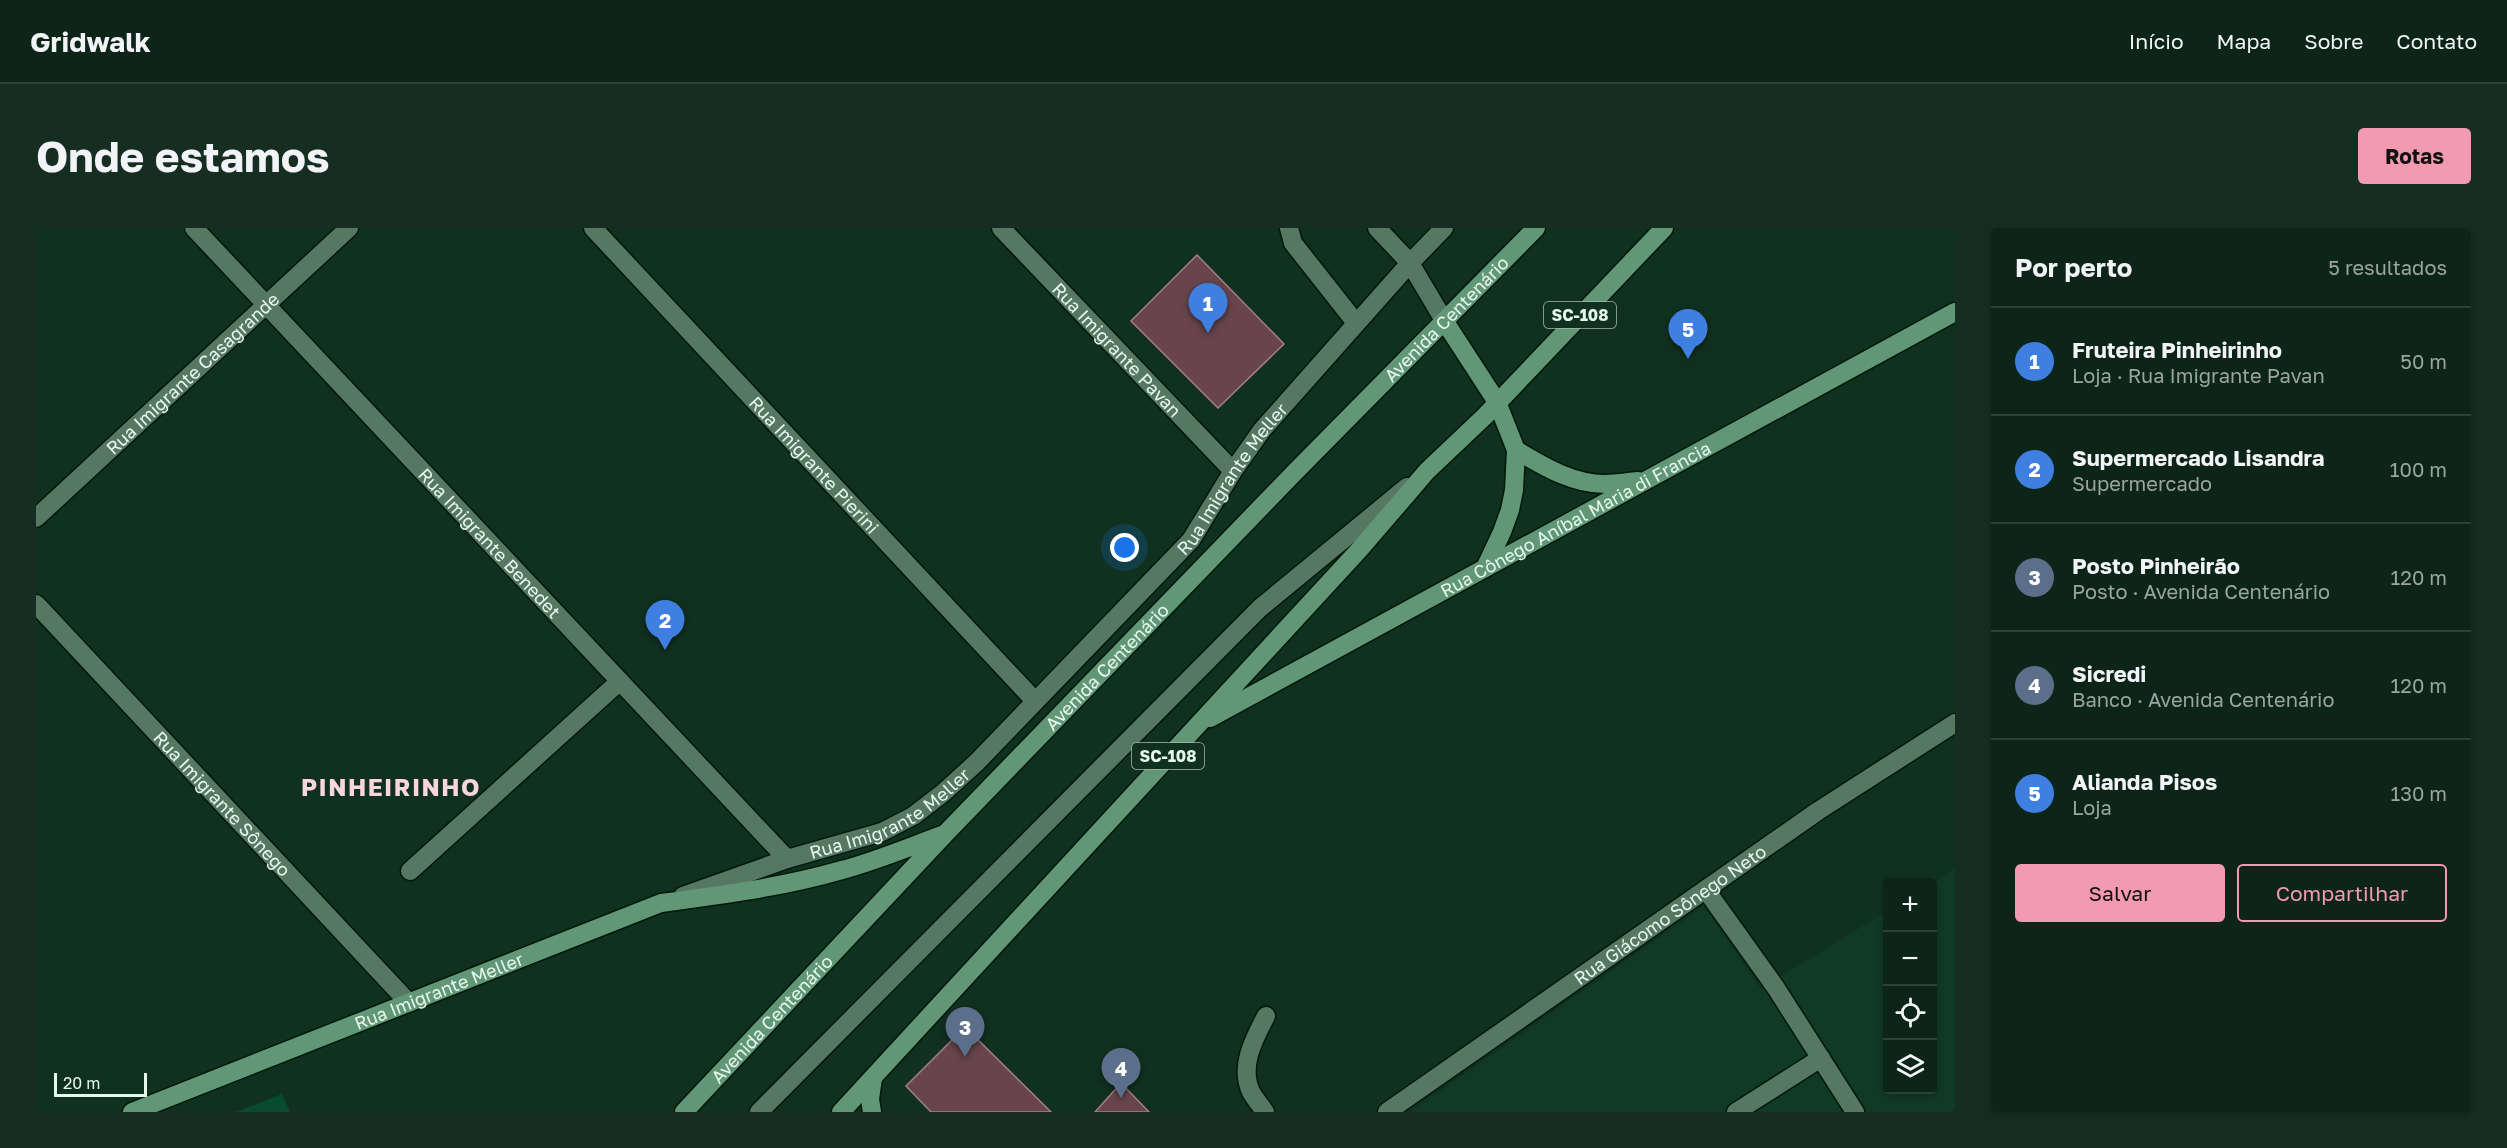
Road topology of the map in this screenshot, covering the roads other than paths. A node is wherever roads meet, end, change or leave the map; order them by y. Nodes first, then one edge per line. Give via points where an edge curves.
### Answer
1 (194, 228) edge
2 (349, 228) edge
3 (593, 228) edge
4 (1001, 228) edge
5 (1289, 228) edge
6 (1377, 228) edge
7 (1444, 228) edge
8 (1536, 228) edge
9 (1664, 228) edge
10 (1410, 263) junction
11 (266, 305) junction
12 (1955, 312) edge
13 (1445, 322) junction
14 (1356, 323) junction
15 (1497, 402) junction
16 (1516, 450) junction
17 (1233, 471) junction
18 (1427, 471) junction
19 (1646, 480) junction
20 (36, 518) edge
21 (1485, 568) junction
22 (36, 604) edge
23 (620, 681) junction
24 (1035, 701) junction
25 (1955, 723) edge
26 (1195, 726) junction
27 (946, 833) junction
28 (787, 859) junction
29 (410, 871) dead end
30 (1706, 890) junction
31 (661, 903) junction
32 (409, 1003) junction
33 (1266, 1016) dead end
34 (1821, 1058) junction
35 (873, 1078) junction
36 (132, 1112) edge
37 (684, 1112) edge
38 (759, 1112) edge
39 (841, 1112) edge
40 (872, 1112) edge
41 (1265, 1112) edge
42 (1387, 1112) edge
43 (1736, 1112) edge
44 (1856, 1112) edge

1 - 11 street, Rua Imigrante Benedet
2 - 11 street, Rua Imigrante Casagrande
3 - 24 street, Rua Imigrante Pierini
4 - 17 street, Rua Imigrante Pavan
5 - 14 street via 1293,243
6 - 10 street
7 - 10 street, Rua Imigrante Meller
8 - 13 main road, Avenida Centenário
9 - 15 main road, SC-108
10 - 13 street
10 - 14 street, Rua Imigrante Meller
11 - 20 street, Rua Imigrante Casagrande
11 - 23 street, Rua Imigrante Benedet
12 - 19 main road, Rua Cônego Aníbal Maria di Francia
13 - 15 main road
13 - 27 main road, Avenida Centenário
14 - 17 street, Rua Imigrante Meller via 1285,402
15 - 16 main road
15 - 18 main road, SC-108
16 - 19 main road via 1576,480 1603,484
16 - 21 main road via 1510,510
17 - 24 street, Rua Imigrante Meller via 1191,540
18 - 26 main road, SC-108
18 - 38 street via 1260,608
19 - 21 main road, Rua Cônego Aníbal Maria di Francia
21 - 26 main road, Rua Cônego Aníbal Maria di Francia
22 - 32 street, Rua Imigrante Sônego
23 - 28 street, Rua Imigrante Benedet
23 - 29 street
24 - 28 street, Rua Imigrante Meller via 977,762 913,816 882,832
25 - 30 street, Rua Giácomo Sônego Neto via 1818,811
26 - 35 main road, SC-108
27 - 31 main road via 809,879
27 - 37 main road, Avenida Centenário
28 - 31 street, Rua Imigrante Meller
30 - 34 street
30 - 42 street, Rua Giácomo Sônego Neto
31 - 32 main road, Rua Imigrante Meller
32 - 36 main road, Rua Imigrante Meller
33 - 41 street via 1250,1048 1248,1073 1251,1092
34 - 43 street
34 - 44 street
35 - 39 main road, SC-108
35 - 40 main road

